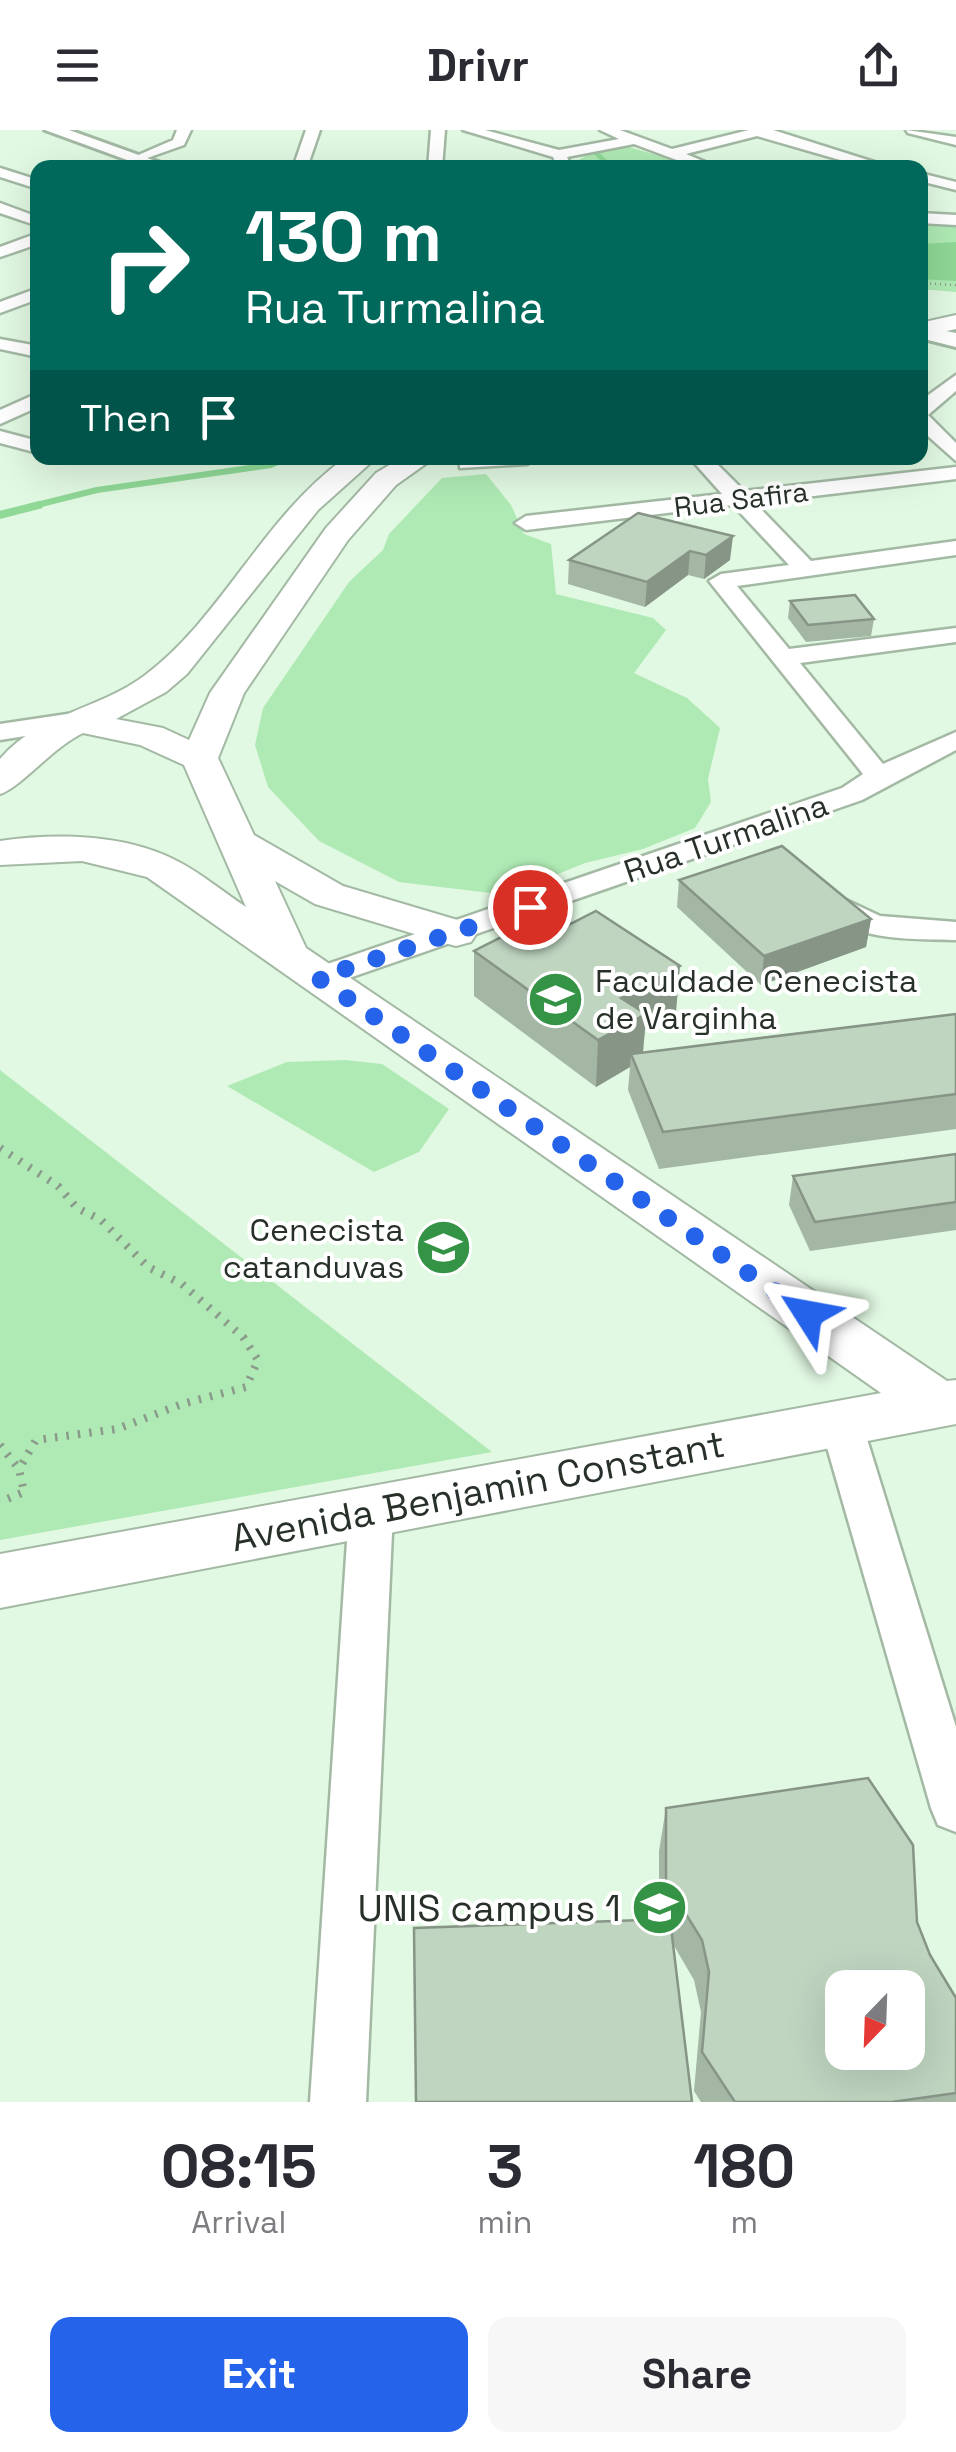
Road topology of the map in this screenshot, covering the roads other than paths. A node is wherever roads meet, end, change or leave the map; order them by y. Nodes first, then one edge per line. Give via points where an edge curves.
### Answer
1 (53, 130) edge
2 (184, 130) edge
3 (313, 130) edge
4 (438, 130) edge
5 (470, 130) edge
6 (607, 130) edge
7 (912, 130) edge
8 (761, 131) edge
9 (637, 140) junction
10 (956, 141) edge
11 (670, 154) junction
12 (141, 159) junction
13 (144, 160) edge
14 (303, 160) edge
15 (436, 160) edge
16 (559, 160) edge
17 (566, 160) edge
18 (688, 160) edge
19 (859, 160) edge
20 (0, 172) edge
21 (928, 178) edge
22 (30, 182) edge
23 (956, 186) edge
24 (30, 198) edge
25 (0, 206) edge
26 (928, 218) edge
27 (30, 219) edge
28 (956, 220) edge
29 (30, 241) edge
30 (0, 252) edge
31 (19, 280) dead end
32 (30, 282) edge
33 (30, 296) edge
34 (0, 308) edge
35 (956, 322) edge
36 (928, 329) edge
37 (928, 333) edge
38 (956, 342) edge
39 (0, 344) edge
40 (928, 347) edge
41 (30, 350) edge
42 (956, 381) edge
43 (30, 403) edge
44 (928, 407) edge
45 (956, 410) edge
46 (928, 413) edge
47 (0, 418) edge
48 (928, 423) edge
49 (0, 436) edge
50 (30, 444) edge
51 (956, 455) edge
52 (354, 465) edge
53 (408, 465) edge
54 (707, 465) edge
55 (956, 474) edge
56 (739, 499) junction
57 (526, 523) dead end
58 (956, 548) edge
59 (804, 568) junction
60 (956, 636) edge
61 (786, 657) junction
62 (74, 721) junction
63 (0, 732) edge
64 (956, 740) edge
65 (200, 758) junction
66 (880, 776) junction
67 (0, 783) edge
68 (751, 830) junction
69 (235, 834) junction
70 (1, 847) edge
71 (777, 853) edge
72 (160, 868) junction
73 (803, 877) edge
74 (956, 931) edge
75 (456, 933) junction
76 (303, 966) junction
77 (947, 1403) edge
78 (841, 1422) junction
79 (371, 1511) junction
80 (0, 1581) edge
81 (956, 1808) edge
82 (338, 2102) edge

1 - 12 street
2 - 12 street via 180,142
3 - 14 street
4 - 15 street
5 - 16 street
6 - 9 street
7 - 10 street
8 - 11 street
8 - 19 street
9 - 11 street
9 - 17 street
11 - 18 street
12 - 13 street
20 - 22 street
21 - 23 street
24 - 25 street
25 - 27 street
26 - 28 street
29 - 30 street
31 - 32 street
33 - 34 street
35 - 36 main road
37 - 38 street
38 - 40 main road
39 - 41 street
42 - 44 street
43 - 47 street
45 - 46 street
48 - 51 street
49 - 50 street
52 - 62 main road via 289,520 174,669 136,696
53 - 65 main road via 386,478 337,534 227,694
54 - 56 street
55 - 56 street, Rua Safira
56 - 57 street, Rua Safira
56 - 59 street
58 - 59 street
59 - 61 street via 722,581
60 - 61 street
61 - 66 street
62 - 63 street
62 - 65 main road via 150,736
62 - 67 main road via 19,754
64 - 66 street, Rua Turmalina
65 - 69 main road
66 - 68 street, Rua Turmalina via 852,794
68 - 71 street
68 - 75 street, Rua Turmalina
69 - 72 main road
69 - 75 main road via 329,895
69 - 76 main road
70 - 72 main road via 111,851
72 - 76 main road
73 - 74 street via 841,912 890,929
75 - 76 street, Rua Turmalina
76 - 77 main road
77 - 78 main road, Avenida Benjamin Constant
78 - 79 main road, Avenida Benjamin Constant
78 - 81 street
79 - 80 main road, Avenida Benjamin Constant
79 - 82 street

